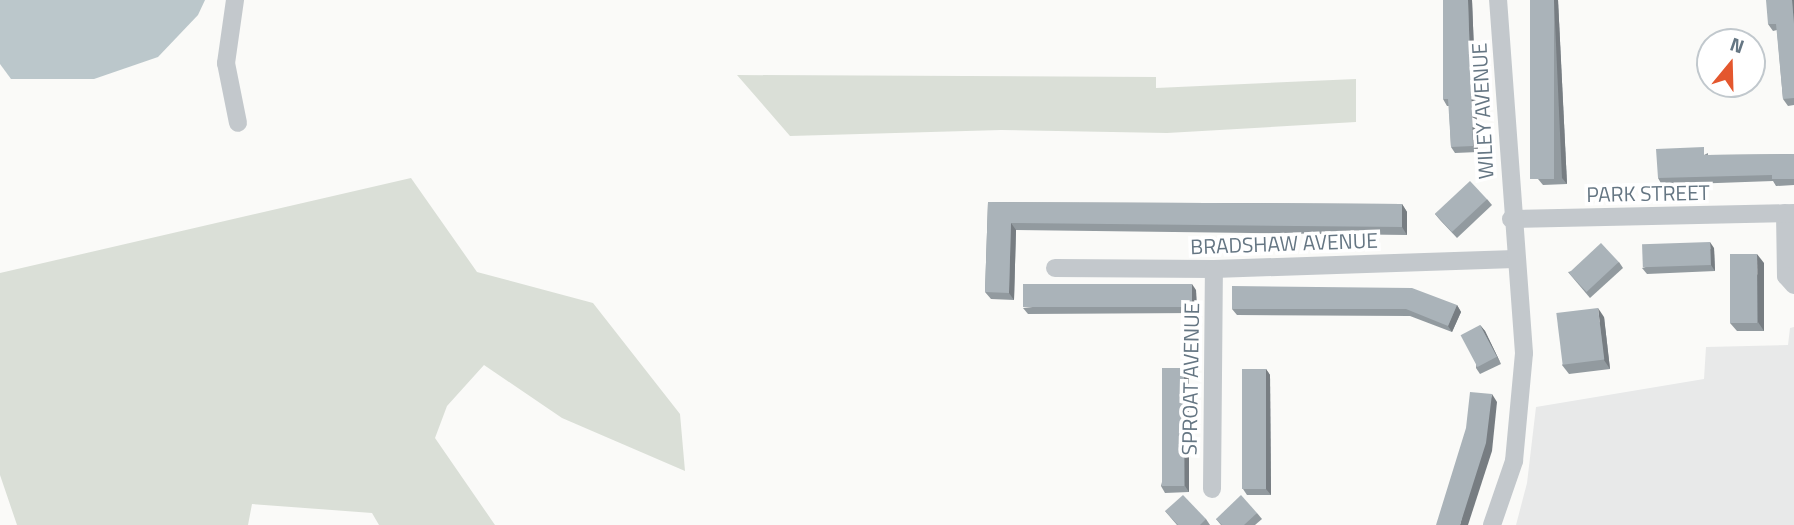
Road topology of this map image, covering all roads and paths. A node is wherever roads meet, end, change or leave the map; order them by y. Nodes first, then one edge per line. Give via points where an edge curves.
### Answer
1 (235, 0) edge
2 (1498, 0) edge
3 (238, 123) dead end
4 (1789, 213) edge
5 (1511, 219) junction
6 (1515, 259) junction
7 (1055, 268) dead end
8 (1214, 269) junction
9 (1794, 285) edge
10 (1212, 489) dead end
11 (1492, 525) edge

1 - 3 street via 226,63
2 - 5 street, WILEY AVENUE
4 - 5 street, PARK STREET
4 - 9 street, PARK STREET via 1786,276
5 - 6 street, WILEY AVENUE
6 - 8 street, BRADSHAW AVENUE
6 - 11 street, WILEY AVENUE via 1524,354 1514,461
7 - 8 street, BRADSHAW AVENUE
8 - 10 street, SPROAT AVENUE

